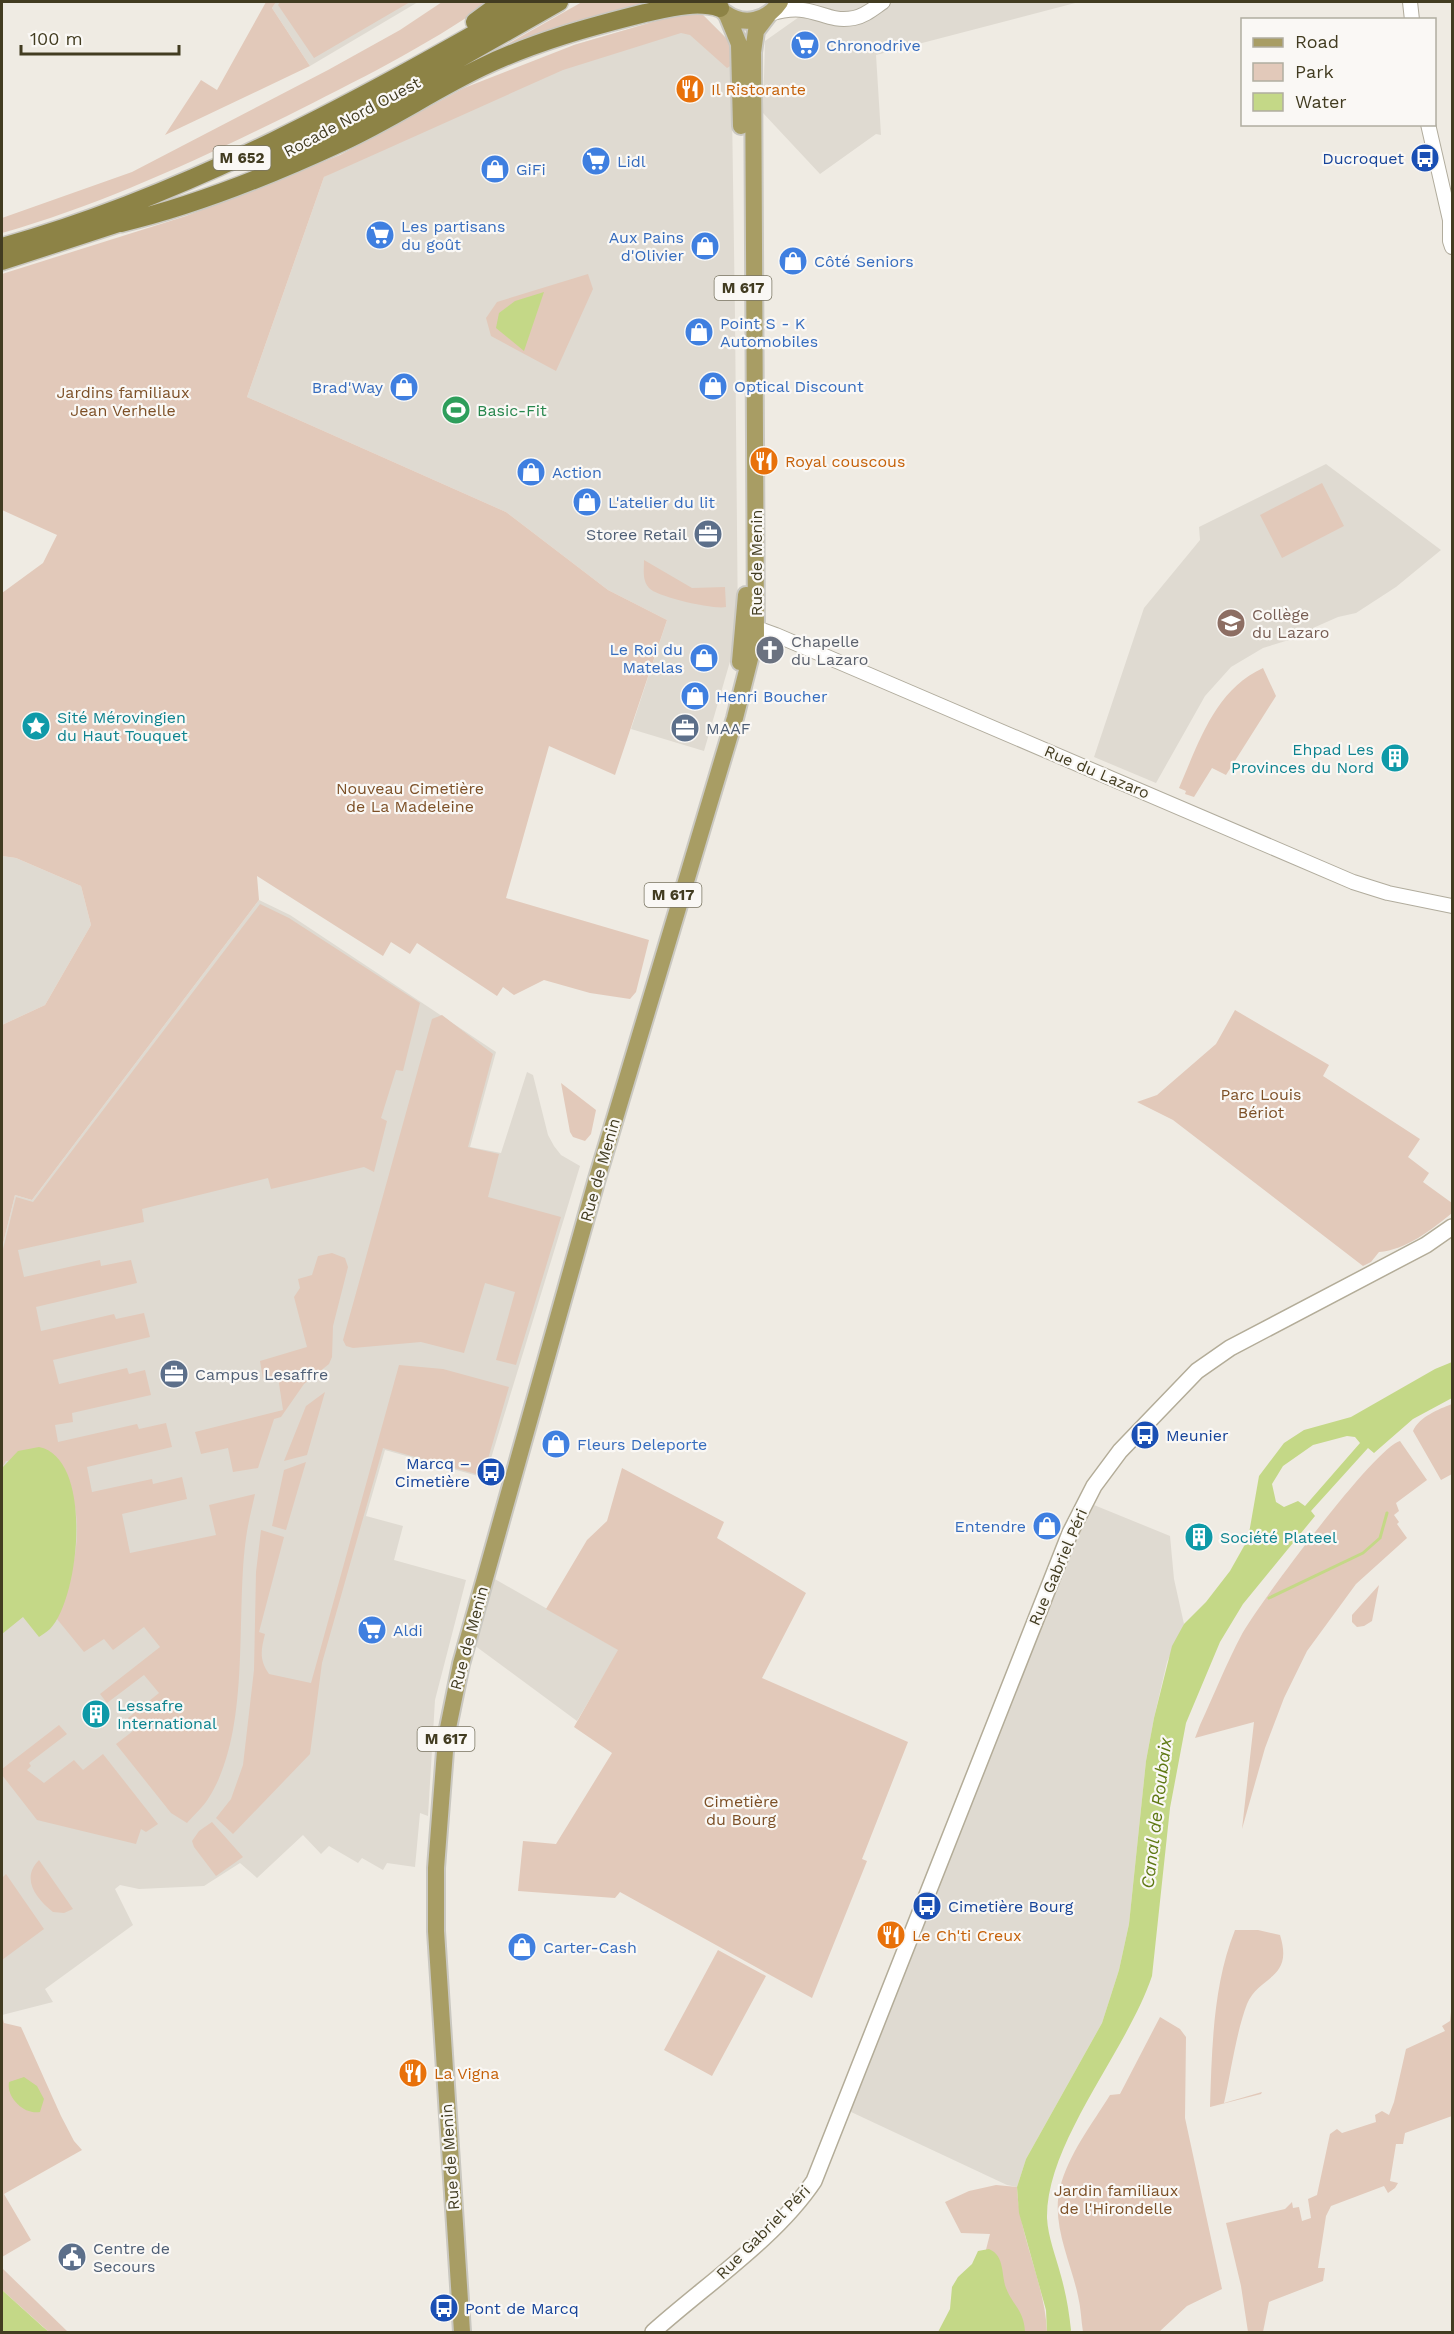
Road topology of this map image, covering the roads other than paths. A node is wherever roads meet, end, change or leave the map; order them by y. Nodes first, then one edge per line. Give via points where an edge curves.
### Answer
1 (502, 2) edge
2 (531, 2) edge
3 (559, 2) edge
4 (780, 2) edge
5 (805, 2) edge
6 (883, 2) edge
7 (1410, 2) edge
8 (721, 8) edge
9 (821, 11) junction
10 (769, 14) junction
11 (1412, 18) edge
12 (1428, 126) edge
13 (266, 147) junction
14 (1438, 169) junction
15 (1452, 204) edge
16 (121, 223) junction
17 (1452, 237) edge
18 (2, 247) edge
19 (2, 261) edge
20 (749, 382) junction
21 (751, 626) junction
22 (1452, 906) edge
23 (1452, 1227) edge
24 (453, 2332) edge
25 (462, 2332) edge
26 (653, 2332) edge

1 - 13 highway via 433,48
2 - 13 highway, Rocade Nord Ouest / M 652
3 - 16 highway, Rocade Nord Ouest / M 652 via 309,141 216,185
4 - 10 main road, Rue de Menin
5 - 9 street
6 - 9 street via 854,18
7 - 11 street
8 - 10 main road via 747,21
8 - 16 highway via 704,2 683,5 603,23 543,42 483,66 372,128 311,156 198,202
8 - 20 main road, Rue de Menin / M 617 via 738,38 740,63
9 - 10 street via 794,7
10 - 20 main road, Rue de Menin / M 617 via 756,31 753,52
12 - 14 street
13 - 18 highway, Rocade Nord Ouest / M 652 via 145,199
14 - 15 street
14 - 17 street
16 - 19 highway, Rocade Nord Ouest / M 652
20 - 21 main road, Rue de Menin / M 617
21 - 22 street, Rue du Lazaro via 1345,879
21 - 24 main road, Rue de Menin / M 617 via 579,1204 442,1707 429,1825 426,1927
21 - 25 main road, Rue de Menin / M 617 via 737,711 556,1322 460,1664 451,1709 437,1847 435,1911
23 - 26 main road, Rue Gabriel Péri via 1426,1245 1213,1359 1172,1394 1103,1474 1070,1533 858,2065 802,2186

